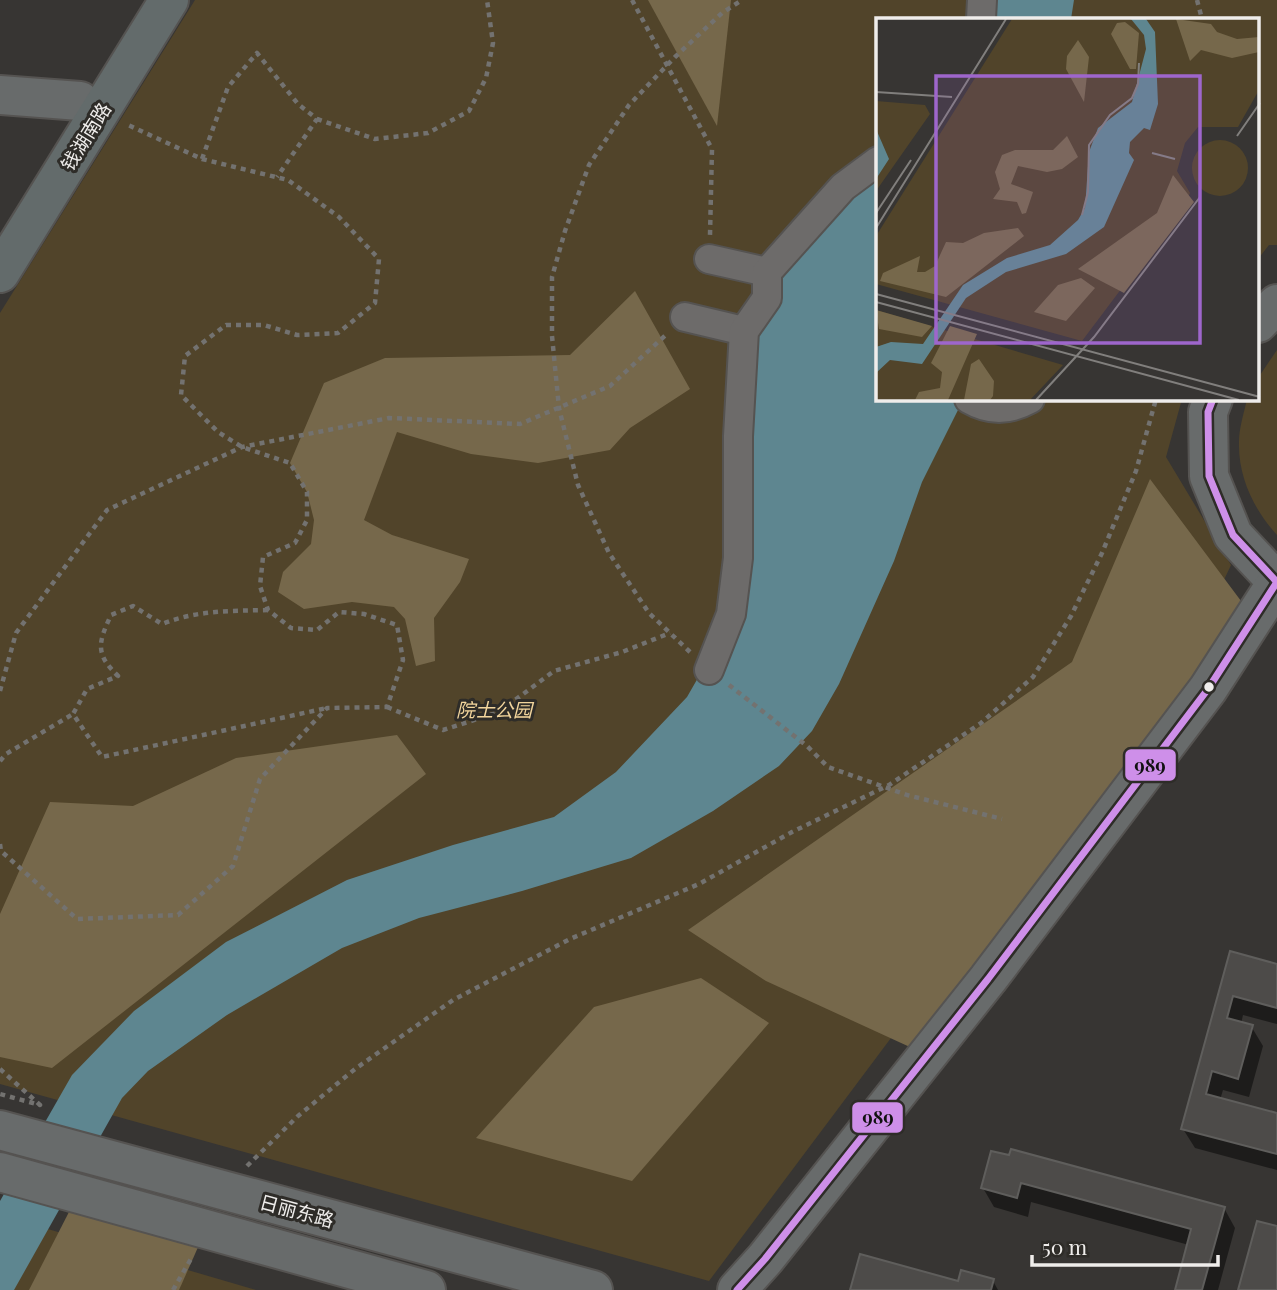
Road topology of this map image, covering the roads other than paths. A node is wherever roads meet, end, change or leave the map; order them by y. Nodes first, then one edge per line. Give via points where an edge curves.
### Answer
1 (140, 0) edge
2 (170, 0) edge
3 (982, 0) edge
4 (981, 18) edge
5 (0, 95) edge
6 (90, 106) junction
7 (876, 162) edge
8 (0, 224) edge
9 (709, 259) road end
10 (767, 272) junction
11 (0, 273) edge
12 (1277, 304) edge
13 (685, 317) road end
14 (1260, 321) edge
15 (744, 331) junction
16 (973, 401) edge
17 (1026, 401) edge
18 (1212, 401) edge
19 (1277, 582) edge
20 (715, 674) road end
21 (0, 1130) edge
22 (0, 1172) edge
23 (426, 1290) edge
24 (593, 1290) edge
25 (737, 1290) edge

1 - 6 main road, 钱湖南路
2 - 6 main road, 钱湖南路
3 - 4 street
5 - 6 street
6 - 8 main road, 钱湖南路
6 - 11 main road, 钱湖南路
7 - 10 street via 843,187
9 - 10 street
10 - 15 street via 767,299
12 - 14 street
13 - 15 street
15 - 20 street via 738,558 731,614
16 - 17 street via 1000,409
18 - 19 street via 1208,412 1209,476 1233,535
19 - 25 street via 1208,689 988,979
21 - 24 street, 日丽东路
22 - 23 street

